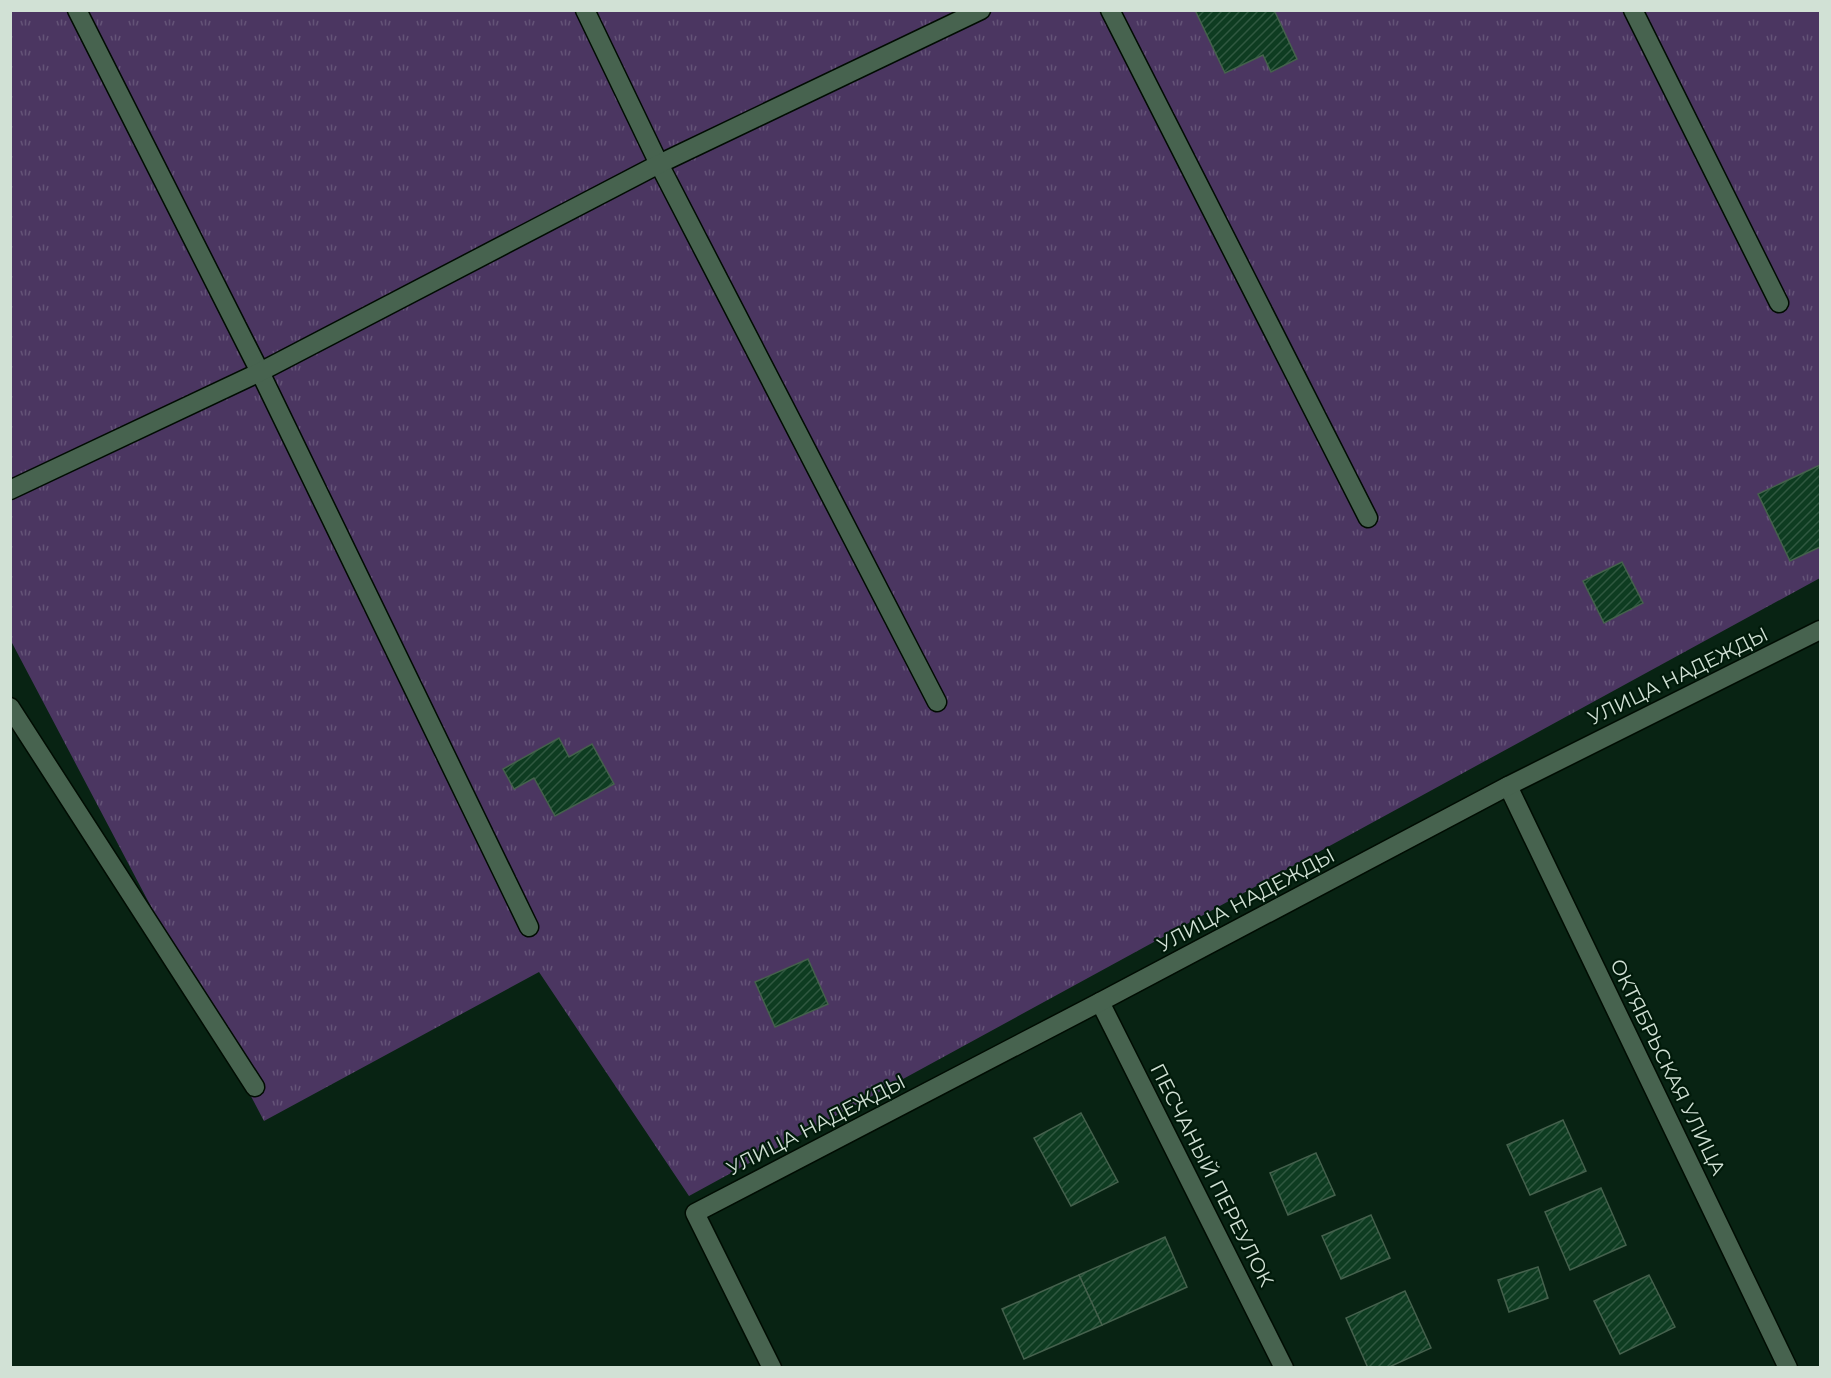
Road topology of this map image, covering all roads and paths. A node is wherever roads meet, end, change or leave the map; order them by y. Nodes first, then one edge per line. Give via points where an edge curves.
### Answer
1 (76, 10) edge
2 (585, 10) edge
3 (981, 10) edge
4 (1110, 10) edge
5 (1633, 10) edge
6 (659, 164) junction
7 (1779, 303) dead end
8 (260, 372) junction
9 (10, 490) edge
10 (1368, 518) dead end
11 (1821, 630) edge
12 (937, 702) dead end
13 (10, 707) edge
14 (1508, 786) junction
15 (529, 927) dead end
16 (1100, 1002) junction
17 (255, 1087) dead end
18 (772, 1368) edge
19 (1284, 1368) edge
20 (1788, 1368) edge

1 - 8 street
2 - 6 street
3 - 6 street
4 - 10 street
5 - 7 street
6 - 8 street
6 - 12 street
8 - 9 street
8 - 15 street
11 - 14 street, УЛИЦА НАДЕЖДЫ
13 - 17 street
14 - 16 street, УЛИЦА НАДЕЖДЫ
14 - 20 street, ОКТЯБРЬСКАЯ УЛИЦА
16 - 18 street, УЛИЦА НАДЕЖДЫ via 695,1213
16 - 19 street, ПЕСЧАНЫЙ ПЕРЕУЛОК

